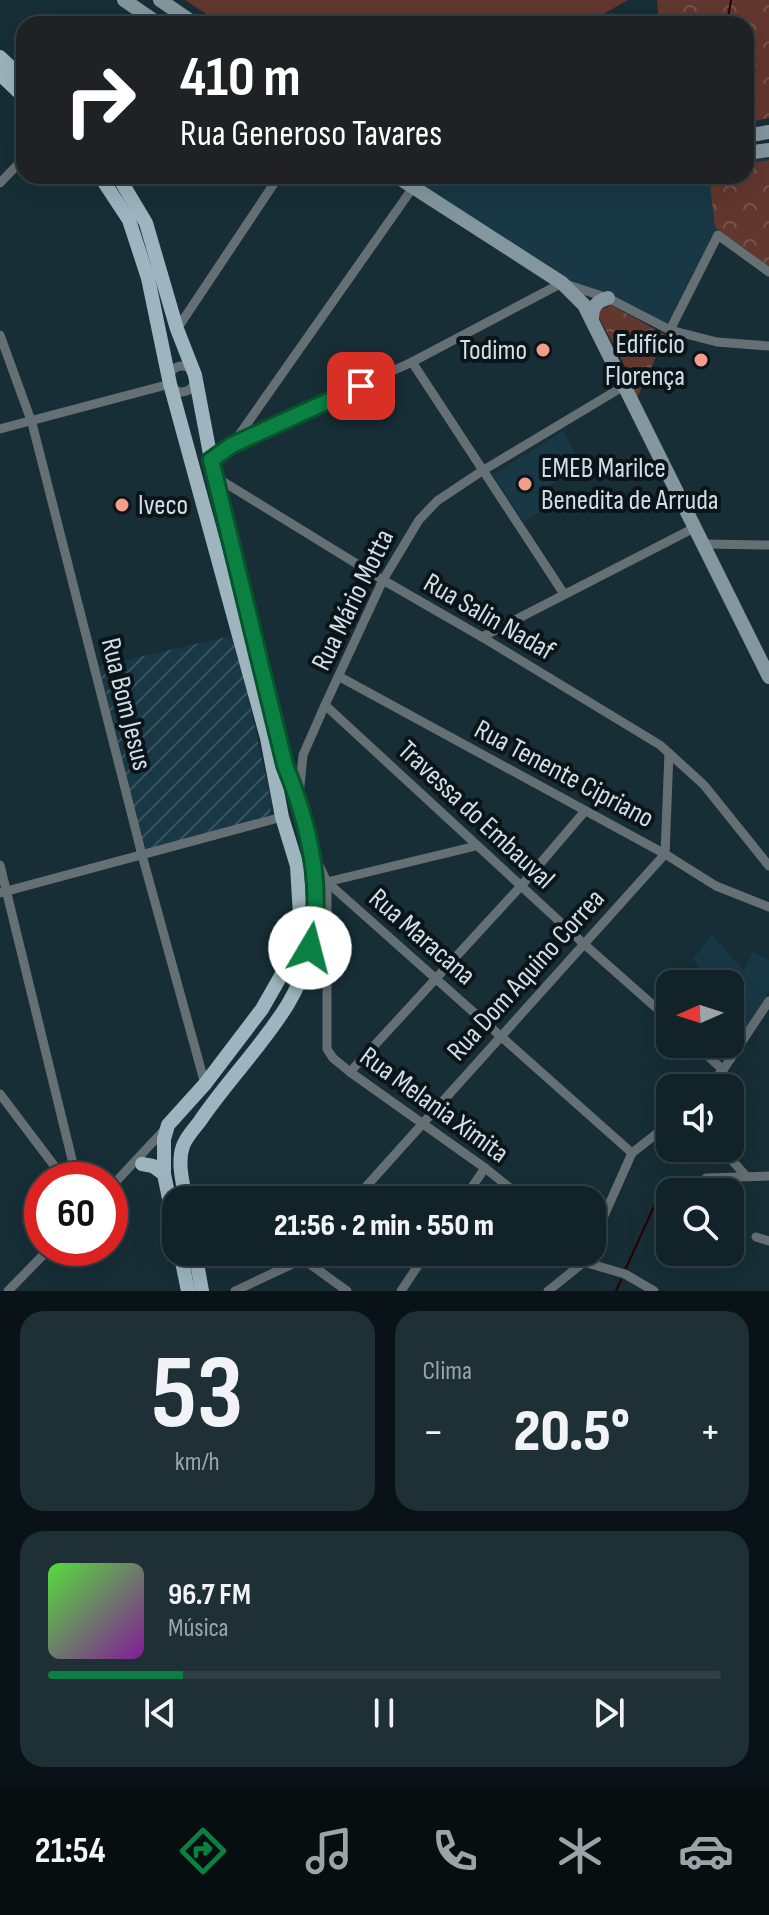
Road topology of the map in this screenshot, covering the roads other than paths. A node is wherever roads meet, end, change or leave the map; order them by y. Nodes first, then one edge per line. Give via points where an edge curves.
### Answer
1 (124, 0) edge
2 (160, 0) edge
3 (143, 16) edge
4 (183, 16) edge
5 (0, 57) edge
6 (16, 72) edge
7 (0, 74) edge
8 (16, 89) edge
9 (16, 166) edge
10 (0, 183) edge
11 (105, 184) edge
12 (123, 184) edge
13 (274, 184) edge
14 (410, 184) edge
15 (414, 186) junction
16 (769, 272) edge
17 (562, 283) junction
18 (608, 298) junction
19 (592, 318) junction
20 (177, 329) junction
21 (670, 330) junction
22 (0, 335) edge
23 (769, 346) edge
24 (412, 362) junction
25 (195, 375) junction
26 (170, 384) junction
27 (624, 386) junction
28 (32, 423) junction
29 (0, 429) edge
30 (232, 445) junction
31 (211, 460) junction
32 (482, 471) junction
33 (214, 475) junction
34 (696, 527) junction
35 (704, 544) junction
36 (769, 545) edge
37 (383, 580) junction
38 (564, 594) junction
39 (482, 637) junction
40 (340, 677) junction
41 (769, 677) edge
42 (325, 705) junction
43 (669, 753) junction
44 (303, 755) junction
45 (285, 765) junction
46 (299, 798) junction
47 (585, 811) junction
48 (282, 817) junction
49 (476, 846) junction
50 (312, 852) junction
51 (665, 854) junction
52 (142, 855) junction
53 (0, 865) edge
54 (769, 866) edge
55 (327, 882) junction
56 (521, 886) junction
57 (3, 892) edge
58 (769, 907) edge
59 (584, 944) junction
60 (436, 978) junction
61 (769, 1001) edge
62 (656, 1008) edge
63 (502, 1036) junction
64 (710, 1058) edge
65 (723, 1070) junction
66 (350, 1072) junction
67 (719, 1074) edge
68 (205, 1084) junction
69 (0, 1094) edge
70 (210, 1105) junction
71 (9, 1106) junction
72 (0, 1113) edge
73 (422, 1122) junction
74 (168, 1125) junction
75 (656, 1134) edge
76 (183, 1146) junction
77 (164, 1150) junction
78 (632, 1153) junction
79 (51, 1162) edge
80 (72, 1162) edge
81 (734, 1162) edge
82 (142, 1164) junction
83 (128, 1168) edge
84 (485, 1168) junction
85 (128, 1174) edge
86 (164, 1174) junction
87 (746, 1176) junction
88 (769, 1176) edge
89 (706, 1178) dead end
90 (166, 1186) edge
91 (184, 1186) edge
92 (366, 1186) edge
93 (473, 1186) edge
94 (508, 1186) edge
95 (606, 1211) edge
96 (756, 1237) dead end
97 (769, 1241) edge
98 (32, 1266) edge
99 (183, 1266) edge
100 (198, 1266) edge
101 (286, 1266) edge
102 (318, 1266) edge
103 (418, 1266) edge
104 (573, 1266) edge
105 (605, 1266) edge
106 (8, 1291) edge
107 (188, 1291) edge
108 (202, 1291) edge
109 (235, 1291) edge
110 (347, 1291) edge
111 (401, 1291) edge
112 (548, 1291) edge
113 (654, 1291) edge

1 - 3 main road
2 - 4 main road
5 - 6 main road
7 - 8 main road
9 - 10 street
11 - 26 main road via 129,220 148,278
12 - 20 main road via 146,223
13 - 20 street
14 - 15 main road
15 - 17 main road
15 - 30 street
16 - 21 street via 718,235
17 - 18 street
17 - 19 main road
17 - 24 street
18 - 19 main road via 596,304
18 - 21 street
19 - 27 main road
20 - 25 main road
21 - 23 street via 726,344
22 - 28 street, Rua Bom Jesus
24 - 30 street
24 - 32 street
25 - 26 street via 186,392
25 - 26 street via 177,367
25 - 31 main road
26 - 28 street
26 - 48 main road via 267,738
27 - 32 street, Rua Mário Motta
27 - 34 main road
28 - 29 street
28 - 52 street, Rua Bom Jesus
30 - 31 street
31 - 33 main road
32 - 37 street, Rua Mário Motta via 437,501 405,540
32 - 38 street
33 - 37 street, Rua Salin Nadaf
33 - 45 main road
34 - 35 main road
34 - 38 street
35 - 36 street
35 - 41 main road
37 - 39 street, Rua Salin Nadaf
37 - 40 street, Rua Mário Motta
38 - 39 street
39 - 43 street, Rua Salin Nadaf
40 - 42 street, Rua Mário Motta
40 - 47 street, Rua Tenente Cipriano
42 - 44 street, Rua Mário Motta
42 - 49 street, Travessa do Embauval
43 - 51 street
43 - 54 street, Rua Salin Nadaf via 704,785
44 - 45 street
44 - 46 street, Rua Mário Motta
45 - 46 main road
46 - 48 main road via 298,810
46 - 50 main road
47 - 51 street, Rua Tenente Cipriano
47 - 56 street
48 - 52 street
48 - 68 main road via 297,866 300,915 286,967 262,1009
49 - 55 street
49 - 56 street, Travessa do Embauval
50 - 55 street, Rua Melania Ximita
50 - 70 main road via 315,926 304,969 288,1005
51 - 58 street, Rua Tenente Cipriano via 716,886
51 - 59 street, Rua Dom Aquino Correa
52 - 57 street
52 - 68 street, Rua Bom Jesus
53 - 57 street
55 - 60 street, Rua Maracana
55 - 66 street, Rua Melania Ximita via 327,1049
56 - 59 street, Travessa do Embauval
56 - 60 street
57 - 80 street
59 - 62 street, Travessa do Embauval
59 - 63 street, Rua Dom Aquino Correa
60 - 63 street, Rua Maracana
60 - 66 street
61 - 65 street
63 - 73 street, Rua Dom Aquino Correa
63 - 78 street, Rua Maracana
64 - 65 street
65 - 67 street
66 - 73 street, Rua Melania Ximita
68 - 70 main road
68 - 74 main road
69 - 71 street
70 - 76 main road
71 - 72 street
71 - 79 street
73 - 84 street, Rua Melania Ximita
73 - 92 street, Rua Dom Aquino Correa
74 - 77 main road
74 - 83 street
75 - 78 street
76 - 77 main road
76 - 91 main road
77 - 82 street
77 - 86 main road
78 - 95 street
81 - 87 street
82 - 85 street
82 - 86 main road
84 - 93 street
84 - 94 street, Rua Melania Ximita
86 - 90 main road
87 - 88 street
87 - 89 street
96 - 97 street
98 - 106 street
99 - 107 main road
100 - 108 main road
101 - 109 street
102 - 110 street
103 - 111 street
104 - 112 street
105 - 113 street

